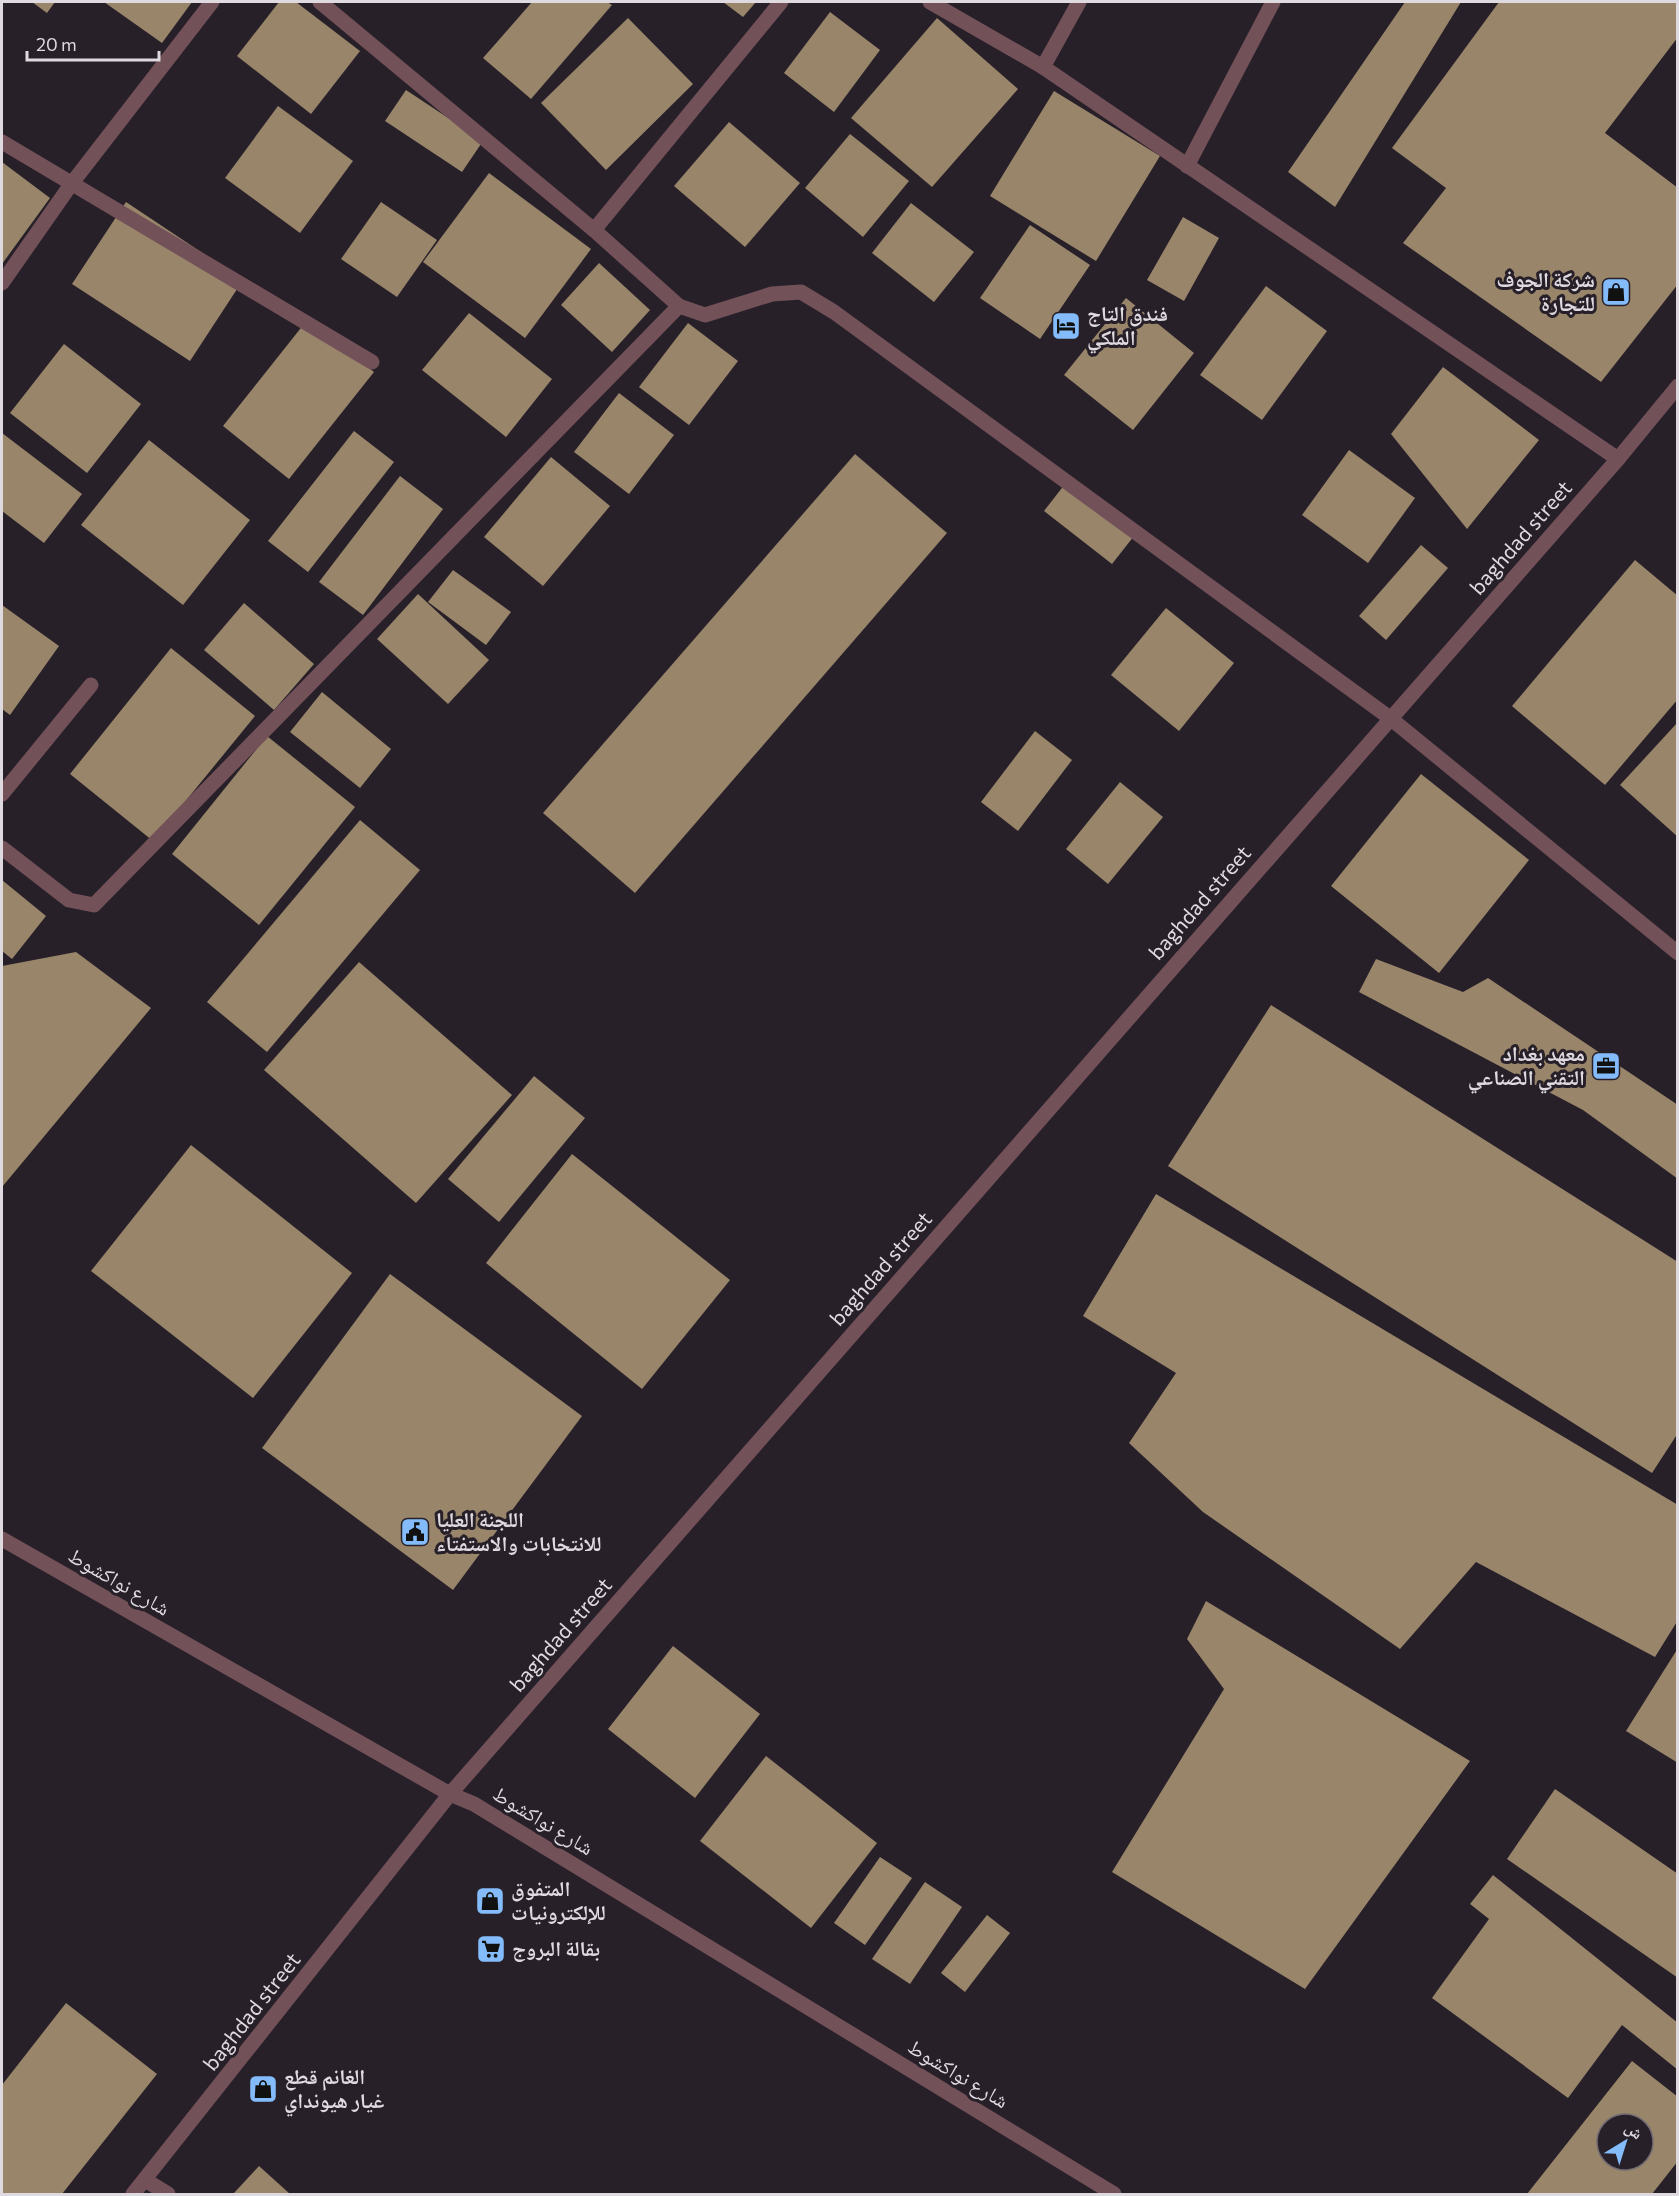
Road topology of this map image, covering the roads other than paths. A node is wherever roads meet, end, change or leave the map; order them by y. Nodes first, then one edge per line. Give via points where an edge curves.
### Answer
1 (212, 2) edge
2 (320, 2) edge
3 (781, 2) edge
4 (930, 2) edge
5 (1079, 2) edge
6 (1273, 2) edge
7 (1043, 67) junction
8 (2, 142) edge
9 (1187, 165) junction
10 (72, 183) junction
11 (594, 230) junction
12 (2, 283) edge
13 (679, 306) junction
14 (372, 362) dead end
15 (1677, 387) edge
16 (1618, 459) junction
17 (91, 684) dead end
18 (1390, 718) junction
19 (2, 794) edge
20 (2, 848) edge
21 (1677, 953) edge
22 (2, 1539) edge
23 (450, 1794) junction
24 (145, 2181) junction
25 (133, 2194) edge
26 (168, 2194) edge
27 (1114, 2194) edge

1 - 10 street
2 - 11 street
3 - 11 street
4 - 7 street
5 - 7 street
6 - 9 street
7 - 9 street
8 - 10 street
9 - 16 street
10 - 12 street
10 - 14 street
11 - 13 street
13 - 18 street via 705,315 772,294 801,292 834,312
13 - 20 street via 94,904 69,900
15 - 16 street, baghdad street
16 - 18 street, baghdad street
17 - 19 street
18 - 21 street
18 - 23 street, baghdad street
22 - 23 street, شارع نواكشوط
23 - 24 street, baghdad street
23 - 27 street, شارع نواكشوط via 495,1816
24 - 25 street, baghdad street
24 - 26 street

